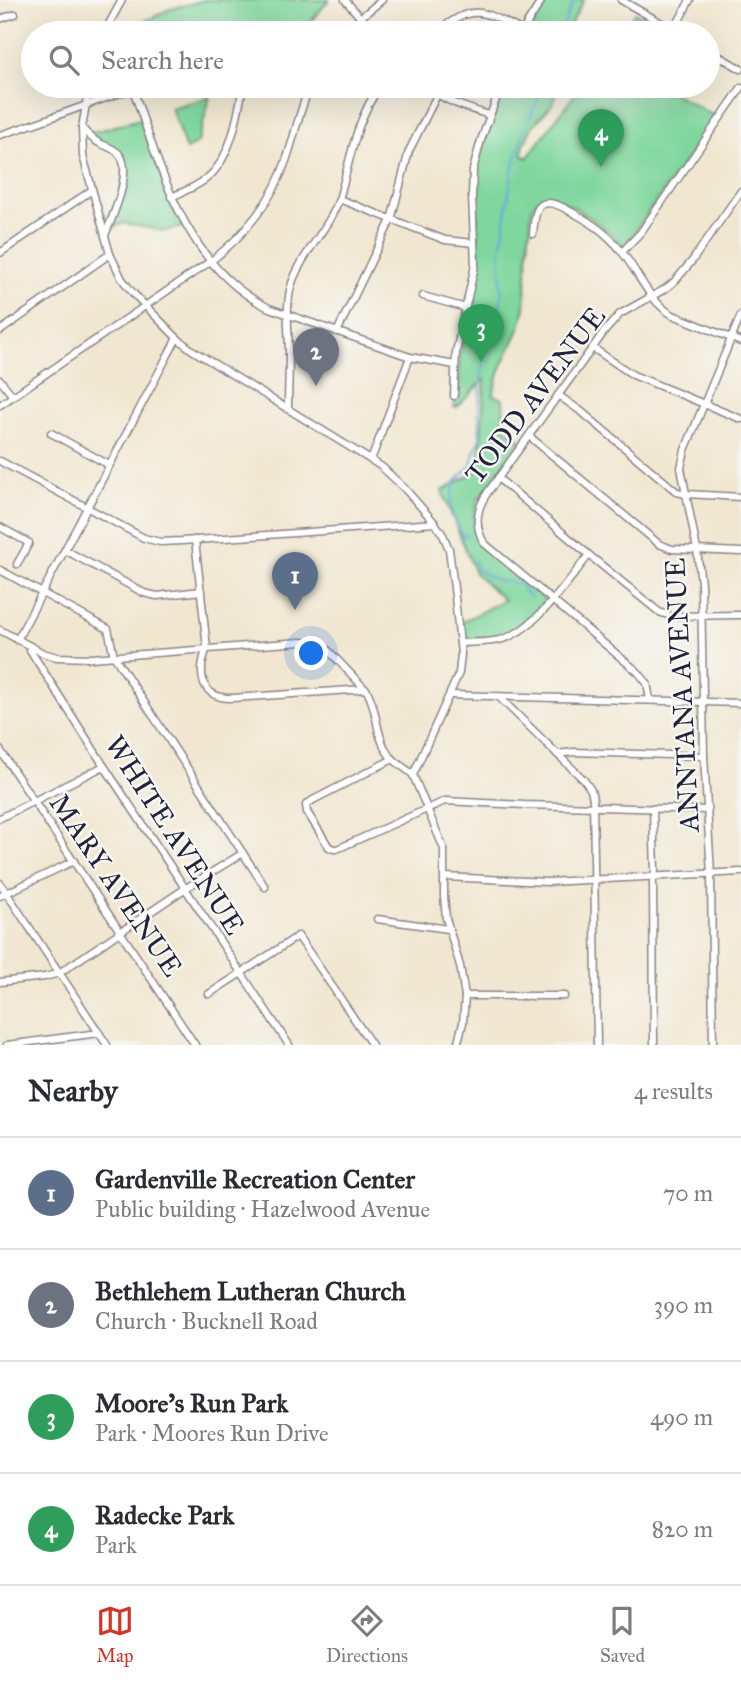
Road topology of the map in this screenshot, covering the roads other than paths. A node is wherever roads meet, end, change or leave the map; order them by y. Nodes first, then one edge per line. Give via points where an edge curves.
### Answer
1 (122, 0) edge
2 (345, 0) edge
3 (382, 0) edge
4 (542, 0) edge
5 (621, 0) edge
6 (690, 0) edge
7 (15, 14) dead end
8 (360, 18) junction
9 (0, 19) edge
10 (111, 21) edge
11 (357, 21) edge
12 (363, 21) edge
13 (452, 21) edge
14 (500, 21) edge
15 (528, 21) edge
16 (658, 21) edge
17 (681, 21) edge
18 (720, 57) edge
19 (741, 69) edge
20 (741, 88) edge
21 (86, 98) edge
22 (104, 98) edge
23 (136, 98) edge
24 (241, 98) edge
25 (304, 98) edge
26 (373, 98) edge
27 (436, 98) edge
28 (444, 98) edge
29 (496, 98) edge
30 (85, 104) junction
31 (489, 115) junction
32 (82, 128) junction
33 (0, 135) edge
34 (92, 190) junction
35 (741, 191) edge
36 (171, 197) junction
37 (339, 199) junction
38 (738, 204) edge
39 (391, 220) junction
40 (533, 234) dead end
41 (105, 235) junction
42 (474, 243) junction
43 (622, 252) junction
44 (0, 253) edge
45 (110, 254) junction
46 (211, 261) junction
47 (423, 296) dead end
48 (652, 296) junction
49 (145, 306) junction
50 (466, 307) junction
51 (287, 314) junction
52 (741, 315) edge
53 (0, 331) edge
54 (337, 332) junction
55 (177, 338) junction
56 (732, 338) junction
57 (741, 342) edge
58 (593, 348) junction
59 (410, 357) junction
60 (454, 365) junction
61 (0, 380) edge
62 (558, 395) junction
63 (13, 396) junction
64 (454, 396) dead end
65 (705, 404) junction
66 (0, 405) edge
67 (288, 409) junction
68 (741, 419) edge
69 (51, 433) dead end
70 (529, 436) junction
71 (371, 460) junction
72 (0, 461) edge
73 (109, 465) junction
74 (498, 478) junction
75 (686, 495) junction
76 (741, 497) edge
77 (87, 507) junction
78 (435, 523) junction
79 (0, 527) edge
80 (195, 540) junction
81 (65, 550) junction
82 (697, 550) junction
83 (741, 552) edge
84 (589, 555) junction
85 (17, 564) dead end
86 (0, 570) edge
87 (201, 591) junction
88 (42, 592) junction
89 (552, 600) junction
90 (741, 615) edge
91 (702, 616) junction
92 (0, 630) edge
93 (17, 640) junction
94 (460, 643) junction
95 (30, 646) junction
96 (207, 648) junction
97 (114, 656) junction
98 (366, 689) junction
99 (450, 695) junction
100 (499, 697) junction
101 (650, 700) junction
102 (704, 702) junction
103 (741, 704) edge
104 (0, 750) edge
105 (557, 754) junction
106 (704, 756) junction
107 (393, 759) junction
108 (104, 766) junction
109 (413, 775) junction
110 (35, 802) junction
111 (593, 806) junction
112 (427, 809) junction
113 (653, 809) junction
114 (708, 810) junction
115 (0, 818) edge
116 (243, 853) junction
117 (75, 862) junction
118 (741, 872) edge
119 (711, 874) junction
120 (654, 876) junction
121 (445, 877) junction
122 (595, 880) junction
123 (0, 883) edge
124 (265, 887) dead end
125 (186, 888) junction
126 (3, 894) edge
127 (377, 919) dead end
128 (449, 929) junction
129 (121, 932) junction
130 (59, 973) junction
131 (241, 973) junction
132 (0, 982) edge
133 (209, 993) dead end
134 (465, 996) junction
135 (564, 996) dead end
136 (99, 1033) junction
137 (7, 1045) edge
138 (107, 1045) edge
139 (195, 1045) edge
140 (289, 1045) edge
141 (372, 1045) edge
142 (457, 1045) edge
143 (597, 1045) edge
144 (654, 1045) edge
145 (713, 1045) edge

1 - 10 street
2 - 8 street
3 - 8 street
4 - 15 street
5 - 16 street
6 - 17 street
7 - 9 street
8 - 11 street
8 - 12 street
13 - 14 street via 477,12
18 - 19 street
20 - 43 street via 641,232
21 - 30 street
22 - 30 street
23 - 36 street
24 - 36 street via 235,127 216,168 198,184
25 - 46 street via 273,190 248,226
26 - 37 street via 358,127
27 - 39 street via 409,151
28 - 31 street
29 - 31 street
30 - 32 street
30 - 33 street
31 - 42 street via 473,170
32 - 34 street
32 - 41 street via 96,142 120,154 123,162 121,188
34 - 41 street
34 - 44 street
35 - 38 street, TODD AVENUE
36 - 46 street
37 - 39 street
37 - 51 street via 291,286
38 - 48 street, TODD AVENUE via 684,272
39 - 42 street via 445,240
39 - 54 street
40 - 43 street via 538,208 548,202 600,229
41 - 45 street
42 - 50 street via 475,265
43 - 48 street
45 - 49 street via 122,279
45 - 53 street
46 - 49 street
46 - 51 street via 261,304
47 - 50 street
48 - 56 street via 668,312
48 - 58 street, TODD AVENUE via 620,314
49 - 55 street
49 - 63 street
50 - 60 street
51 - 54 street
51 - 67 street
52 - 56 street, ANNTANA AVENUE
54 - 59 street
55 - 67 street
55 - 73 street
56 - 57 street
56 - 65 street, ANNTANA AVENUE
58 - 62 street, TODD AVENUE
58 - 65 street via 633,375
59 - 60 street
59 - 71 street
60 - 64 street
61 - 63 street
62 - 70 street, TODD AVENUE
62 - 75 street via 671,488
63 - 66 street
65 - 68 street
65 - 75 street, ANNTANA AVENUE via 681,463
67 - 71 street
69 - 73 street
70 - 74 street, TODD AVENUE
70 - 82 street via 654,540 672,549
71 - 78 street
72 - 77 street
73 - 77 street
74 - 84 street
74 - 89 street, TODD AVENUE via 480,504 478,531 487,545
75 - 76 street
75 - 82 street, ANNTANA AVENUE
77 - 80 street via 153,541
77 - 81 street
78 - 80 street
78 - 94 street via 449,549
79 - 85 street via 29,543
80 - 87 street
81 - 87 street via 144,593
81 - 88 street
82 - 83 street
82 - 91 street, ANNTANA AVENUE
84 - 89 street
84 - 91 street via 659,612
86 - 88 street
87 - 96 street
88 - 93 street
88 - 97 street via 108,629
89 - 94 street via 532,623 507,637
89 - 101 street via 644,677
90 - 91 street
91 - 102 street, ANNTANA AVENUE
92 - 93 street
93 - 95 street
94 - 99 street via 459,673
95 - 97 street via 57,657
95 - 108 street, WHITE AVENUE
96 - 97 street
96 - 98 street via 318,643
96 - 98 street via 202,676 209,691 218,697
97 - 116 street
98 - 107 street via 378,733
99 - 100 street
99 - 109 street
100 - 101 street
100 - 105 street
101 - 102 street
102 - 103 street
102 - 106 street, ANNTANA AVENUE
104 - 110 street, MARY AVENUE
105 - 106 street
105 - 111 street via 589,786
106 - 114 street, ANNTANA AVENUE
107 - 109 street
107 - 112 street via 308,803 306,809 327,844 337,849
108 - 110 street
108 - 125 street, WHITE AVENUE
109 - 112 street
110 - 115 street
110 - 117 street, MARY AVENUE
111 - 112 street via 445,801
111 - 113 street
111 - 122 street
112 - 121 street via 444,849
113 - 114 street
113 - 120 street
114 - 119 street, ANNTANA AVENUE
116 - 124 street
116 - 125 street
117 - 126 street
117 - 129 street, MARY AVENUE
118 - 119 street
119 - 120 street
119 - 145 street, ANNTANA AVENUE
120 - 122 street
120 - 144 street
121 - 122 street
121 - 128 street
122 - 143 street
123 - 126 street
125 - 129 street
125 - 131 street, WHITE AVENUE
126 - 130 street
127 - 128 street
128 - 134 street
129 - 130 street
129 - 139 street, MARY AVENUE
130 - 132 street
130 - 136 street
131 - 133 street
131 - 140 street, WHITE AVENUE
131 - 141 street via 298,936
134 - 135 street
134 - 142 street
136 - 137 street
136 - 138 street

